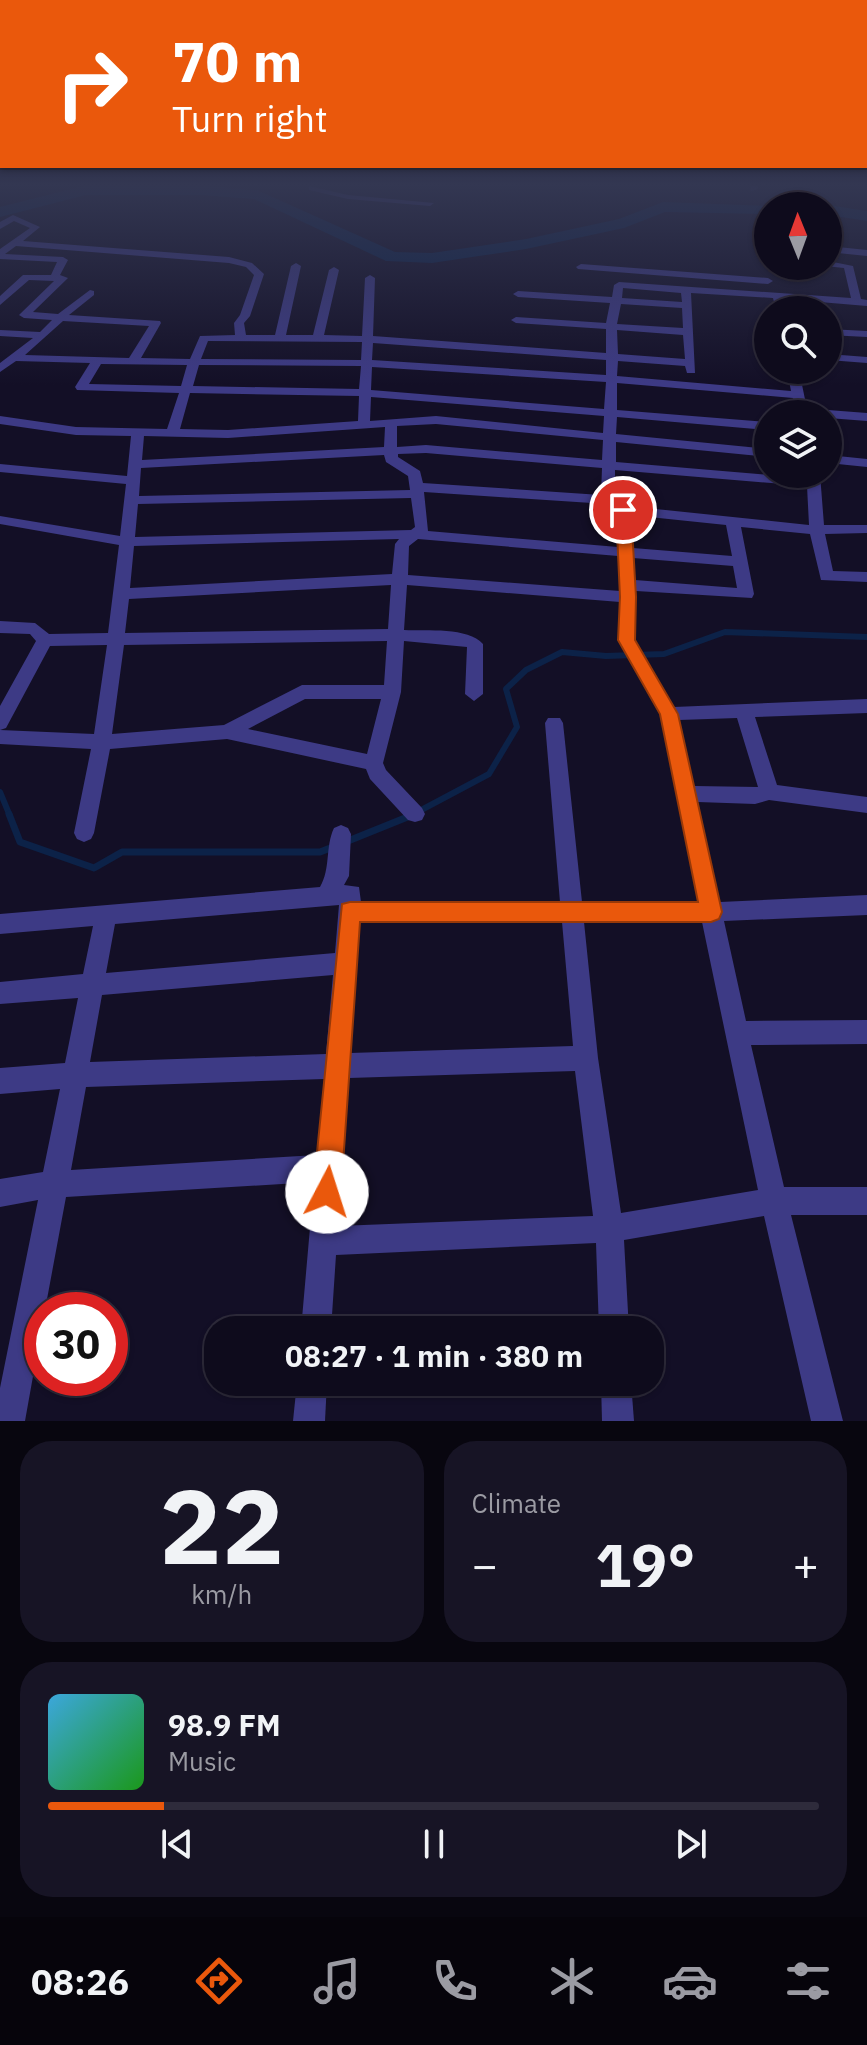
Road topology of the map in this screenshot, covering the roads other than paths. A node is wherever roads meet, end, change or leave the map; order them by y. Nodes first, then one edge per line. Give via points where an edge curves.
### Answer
1 (132, 252) edge
2 (0, 255) edge
3 (842, 265) edge
4 (296, 266) dead end
5 (581, 267) dead end
6 (334, 270) dead end
7 (54, 278) junction
8 (370, 278) dead end
9 (768, 281) joint
10 (686, 290) junction
11 (90, 293) dead end
12 (518, 294) dead end
13 (778, 295) junction
14 (0, 302) edge
15 (614, 302) junction
16 (862, 302) edge
17 (687, 305) junction
18 (59, 317) junction
19 (516, 320) dead end
20 (611, 327) junction
21 (688, 332) junction
22 (0, 333) edge
23 (842, 333) edge
24 (867, 334) edge
25 (43, 335) junction
26 (241, 338) junction
27 (280, 339) junction
28 (318, 339) junction
29 (368, 339) junction
30 (612, 357) junction
31 (6, 358) edge
32 (842, 358) edge
33 (867, 360) edge
34 (97, 361) junction
35 (133, 361) junction
36 (194, 362) junction
37 (366, 363) junction
38 (690, 363) junction
39 (0, 369) edge
40 (612, 379) junction
41 (796, 384) edge
42 (691, 386) junction
43 (186, 388) junction
44 (365, 393) junction
45 (798, 395) junction
46 (799, 400) edge
47 (610, 411) junction
48 (842, 415) edge
49 (867, 417) edge
50 (0, 420) edge
51 (391, 422) junction
52 (364, 423) junction
53 (754, 425) edge
54 (138, 432) junction
55 (172, 433) junction
56 (609, 437) junction
57 (754, 452) edge
58 (390, 453) junction
59 (842, 460) edge
60 (867, 463) edge
61 (609, 464) junction
62 (0, 468) edge
63 (134, 472) junction
64 (754, 474) edge
65 (815, 488) edge
66 (417, 490) junction
67 (131, 500) junction
68 (608, 500) junction
69 (623, 510) junction
70 (0, 520) edge
71 (733, 521) junction
72 (867, 529) edge
73 (817, 530) junction
74 (415, 534) junction
75 (127, 542) junction
76 (625, 554) junction
77 (740, 562) junction
78 (867, 577) edge
79 (400, 579) junction
80 (628, 591) junction
81 (122, 594) junction
82 (0, 627) edge
83 (396, 635) junction
84 (115, 639) junction
85 (45, 640) junction
86 (392, 692) junction
87 (474, 694) dead end
88 (867, 706) edge
89 (744, 711) junction
90 (669, 714) junction
91 (0, 723) edge
92 (554, 723) dead end
93 (227, 732) junction
94 (0, 737) edge
95 (102, 742) junction
96 (374, 763) junction
97 (769, 792) junction
98 (686, 794) junction
99 (867, 805) edge
100 (415, 814) dead end
101 (84, 833) dead end
102 (341, 834) dead end
103 (326, 896) junction
104 (867, 905) edge
105 (350, 912) junction
106 (572, 912) junction
107 (711, 912) junction
108 (106, 915) junction
109 (0, 924) edge
110 (346, 963) junction
111 (91, 985) junction
112 (0, 993) edge
113 (867, 1032) edge
114 (737, 1033) junction
115 (586, 1058) junction
116 (337, 1068) junction
117 (73, 1075) junction
118 (0, 1081) edge
119 (329, 1168) junction
120 (54, 1184) junction
121 (0, 1193) edge
122 (774, 1201) junction
123 (867, 1201) edge
124 (609, 1229) junction
125 (324, 1241) junction
126 (317, 1316) edge
127 (613, 1316) edge
128 (311, 1396) edge
129 (617, 1396) edge
130 (9, 1421) edge
131 (309, 1421) edge
132 (618, 1421) edge
133 (827, 1421) edge

1 - 26 street via 249,265 259,274 239,323
2 - 7 street via 63,260
3 - 16 street via 848,266
4 - 27 street
5 - 9 street
6 - 28 street
7 - 14 street via 26,277
7 - 18 street via 63,278 18,315
8 - 29 street
9 - 13 street
10 - 13 street
10 - 15 street via 619,285
10 - 17 street
11 - 18 street
12 - 15 street
13 - 16 street
15 - 17 street
15 - 20 street
17 - 21 street
18 - 25 street
18 - 35 street via 156,323
19 - 20 street
20 - 21 street
20 - 30 street
21 - 38 street
22 - 25 street
23 - 24 street
25 - 31 street via 35,345
26 - 27 street
26 - 36 street via 204,338
27 - 28 street
28 - 29 street
29 - 30 street
29 - 37 street
30 - 38 street
30 - 40 street
31 - 34 street
31 - 39 street
32 - 33 street
34 - 35 street
34 - 43 street via 81,387
35 - 36 street
36 - 37 street
36 - 43 street
37 - 40 street
37 - 44 street
38 - 42 street
40 - 42 street
40 - 47 street
41 - 45 street
42 - 45 street
43 - 44 street
43 - 55 street
44 - 47 street
44 - 52 street
45 - 46 street
47 - 53 street
47 - 56 street
48 - 49 street
50 - 54 street via 76,431
51 - 52 street
51 - 56 street via 436,420
51 - 58 street
52 - 55 street
54 - 55 street
54 - 63 street
56 - 57 street
56 - 61 street
58 - 61 street via 426,449
58 - 63 street
58 - 66 street via 415,474
59 - 60 street
61 - 64 street
61 - 68 street
62 - 63 street
63 - 67 street
65 - 73 street
66 - 67 street
66 - 68 street
66 - 74 street via 422,528
67 - 75 street
68 - 69 street
69 - 71 street
69 - 76 street
70 - 75 street
71 - 73 street
71 - 77 street
72 - 73 street
73 - 78 street via 826,576
74 - 75 street
74 - 76 street
74 - 79 street via 402,544
75 - 81 street
76 - 77 street
76 - 80 street
77 - 80 street via 746,594
79 - 80 street
79 - 81 street
79 - 83 street
80 - 90 street via 627,640
81 - 84 street
82 - 85 street via 35,629
83 - 84 street
83 - 86 street
83 - 87 street via 475,644
84 - 85 street
84 - 95 street
85 - 91 street
86 - 93 street via 302,692
86 - 96 street
88 - 89 street
89 - 90 street
89 - 97 street
90 - 98 street
92 - 106 street
93 - 95 street
93 - 96 street
94 - 95 street
95 - 101 street
96 - 100 street via 377,774
97 - 98 street
97 - 99 street
98 - 107 street
102 - 103 street via 338,876
103 - 105 street via 351,894
103 - 108 street
104 - 107 street
105 - 106 street
105 - 110 street
106 - 107 street
106 - 115 street
107 - 114 street
108 - 109 street
108 - 111 street
110 - 111 street
110 - 116 street
111 - 112 street
111 - 117 street
113 - 114 street
114 - 122 street
115 - 116 street
115 - 124 street
116 - 117 street
116 - 119 street
117 - 118 street
117 - 120 street
119 - 120 street
119 - 125 street
120 - 121 street
120 - 130 street
122 - 123 street
122 - 124 street
122 - 133 street
124 - 125 street
124 - 127 street
125 - 126 street
128 - 131 street
129 - 132 street

